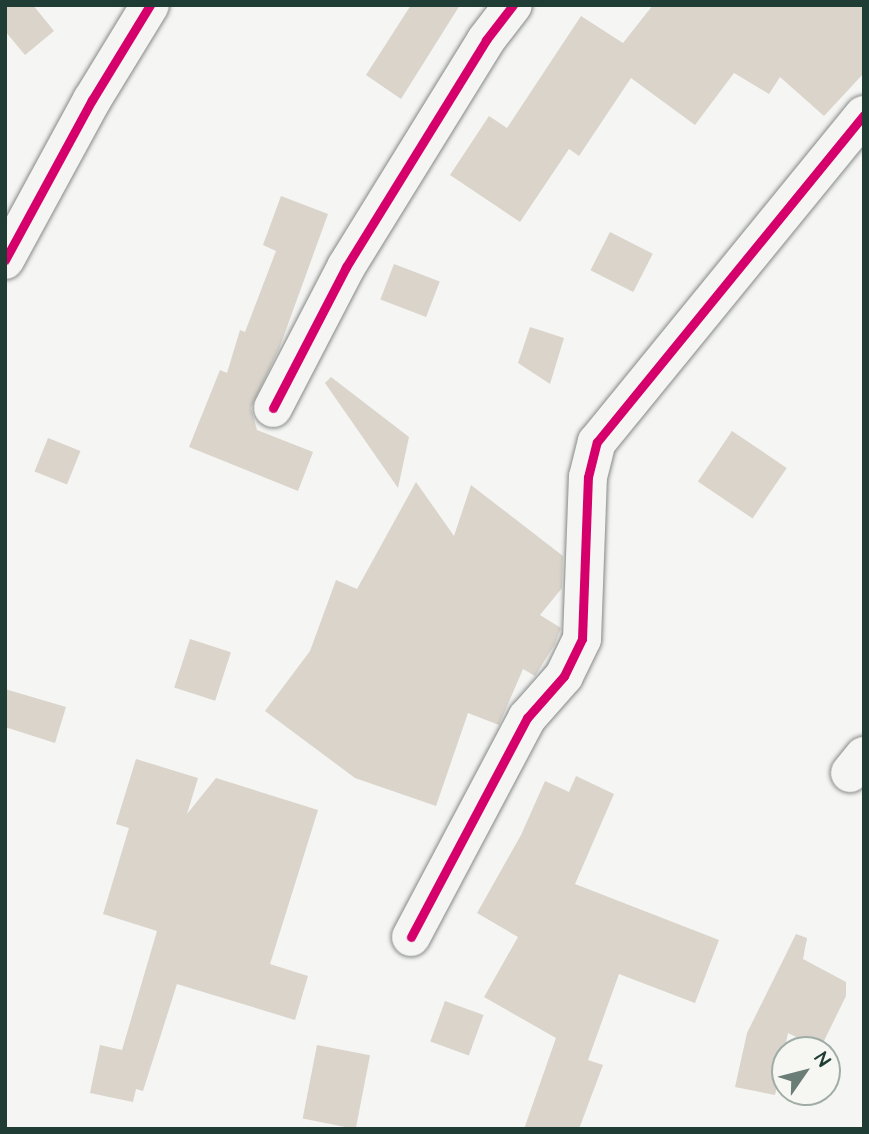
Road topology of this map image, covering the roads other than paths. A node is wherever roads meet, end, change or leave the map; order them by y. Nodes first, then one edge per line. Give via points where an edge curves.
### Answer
1 (150, 5) edge
2 (513, 5) edge
3 (864, 115) edge
4 (5, 260) edge
5 (273, 408) dead end
6 (411, 937) dead end

1 - 4 street
2 - 5 street via 486,40 346,267
3 - 6 street via 597,442 588,477 582,639 564,676 527,718

